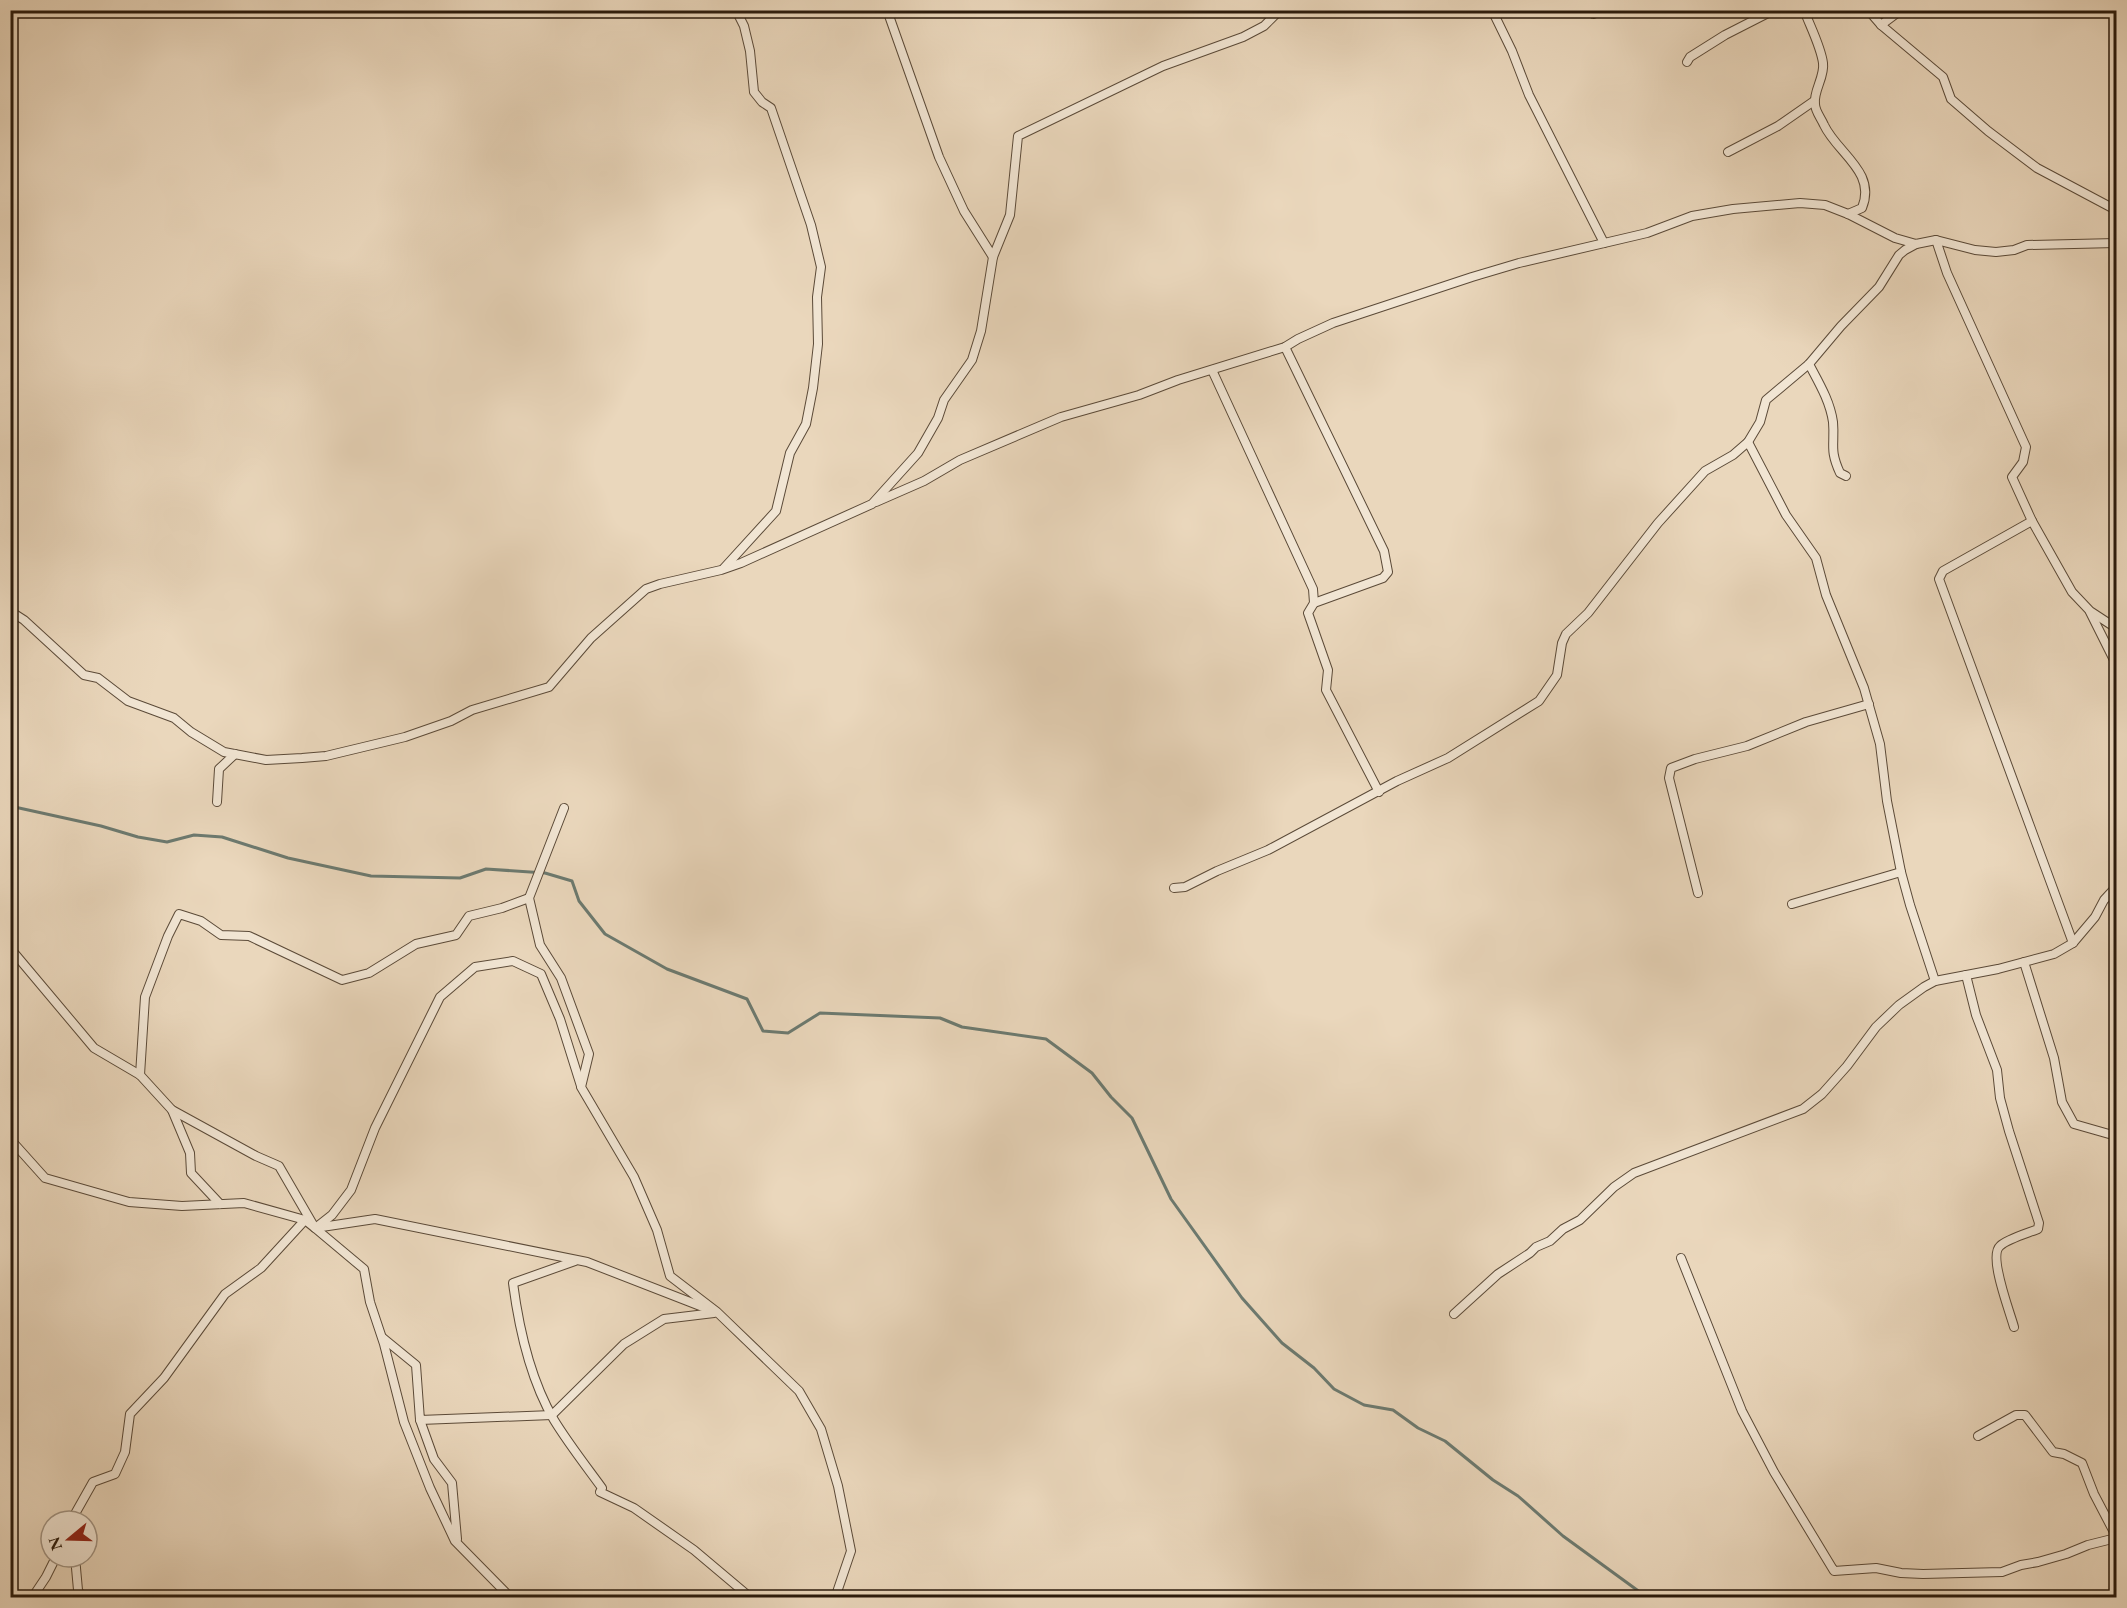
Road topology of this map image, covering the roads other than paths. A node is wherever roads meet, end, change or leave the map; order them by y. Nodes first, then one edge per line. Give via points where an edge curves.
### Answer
1 (736, 10) edge
2 (887, 10) edge
3 (1280, 10) edge
4 (1492, 10) edge
5 (1603, 10) edge
6 (1774, 10) edge
7 (1804, 10) edge
8 (1868, 10) edge
9 (1900, 10) edge
10 (1593, 14) dead end
11 (1881, 25) junction
12 (1687, 62) dead end
13 (1814, 101) junction
14 (1728, 152) dead end
15 (2116, 210) edge
16 (1848, 214) junction
17 (1936, 240) junction
18 (1604, 243) junction
19 (2116, 243) edge
20 (1916, 244) junction
21 (993, 257) junction
22 (1285, 347) junction
23 (1809, 364) junction
24 (1212, 370) junction
25 (1748, 442) junction
26 (1846, 476) dead end
27 (872, 504) junction
28 (2032, 521) junction
29 (721, 570) junction
30 (1314, 603) junction
31 (10, 611) edge
32 (2090, 612) junction
33 (2116, 628) edge
34 (2116, 664) edge
35 (1869, 704) junction
36 (235, 754) junction
37 (1379, 792) junction
38 (217, 802) dead end
39 (564, 808) dead end
40 (1901, 872) junction
41 (1174, 888) dead end
42 (2116, 888) edge
43 (1698, 892) dead end
44 (529, 898) junction
45 (1792, 904) dead end
46 (2073, 943) junction
47 (10, 948) edge
48 (2024, 962) junction
49 (1966, 975) junction
50 (1935, 981) junction
51 (140, 1075) junction
52 (581, 1087) junction
53 (172, 1110) junction
54 (2116, 1136) edge
55 (10, 1139) edge
56 (220, 1204) junction
57 (305, 1220) junction
58 (315, 1228) junction
59 (1681, 1258) dead end
60 (577, 1260) junction
61 (717, 1312) junction
62 (1454, 1314) dead end
63 (2014, 1327) dead end
64 (382, 1338) junction
65 (552, 1415) junction
66 (420, 1420) junction
67 (1978, 1436) dead end
68 (78, 1509) edge
69 (2116, 1537) edge
70 (458, 1543) junction
71 (50, 1569) edge
72 (76, 1569) edge
73 (33, 1598) edge
74 (82, 1598) edge
75 (511, 1598) edge
76 (751, 1598) edge
77 (835, 1598) edge

1 - 29 street via 750,51 754,92 771,108 779,128 821,267 818,344 806,424 790,453 776,511
2 - 21 street via 939,157 964,211
3 - 21 street via 1264,26 1243,37 1163,66 1018,136 1010,215
4 - 18 street via 1529,95
5 - 10 street
6 - 12 street via 1725,35
7 - 13 street via 1823,64
8 - 11 street
9 - 11 street
11 - 15 street via 1943,77 1952,99 1988,131 2037,168
13 - 14 street via 1778,126
13 - 16 street via 1828,134 1851,159 1865,183 1862,208
16 - 18 street via 1825,205 1800,203 1733,209 1692,216 1647,233
16 - 20 street
17 - 19 street via 1996,252 2027,245
17 - 20 street
17 - 28 street via 1947,273 2026,447 2023,462 2012,477
18 - 22 street via 1472,277 1333,323
20 - 23 street via 1899,255 1879,287
21 - 27 street via 981,331 972,360 944,400 918,453
22 - 24 street
22 - 30 street via 1384,551 1388,572 1383,579
23 - 25 street via 1772,392
23 - 26 street via 1829,403 1833,458 1840,473
24 - 27 street via 1061,417 960,460
24 - 30 street via 1313,590
25 - 35 street via 1786,515 1816,558 1826,595
25 - 37 street via 1705,471 1658,523 1588,613 1566,634 1557,675 1539,701 1448,758
27 - 29 street
28 - 32 street via 2072,592
28 - 46 street via 1943,571 1939,579
29 - 36 street via 646,590 591,638 549,687 472,710 405,737 326,756 266,760
30 - 37 street via 1308,613 1328,670 1326,690
31 - 36 street via 84,675 98,678 128,700 174,718 224,752
32 - 33 street
32 - 34 street
35 - 40 street via 1880,744
35 - 43 street via 1671,768 1669,778
36 - 38 street via 219,769
37 - 41 street via 1268,850 1185,887
39 - 44 street
40 - 45 street
40 - 50 street
42 - 46 street
44 - 51 street via 469,916 456,935 416,944 369,973 342,980 249,936 221,935 201,921 179,914 145,997
44 - 52 street via 540,945 561,978 589,1054
46 - 48 street via 2054,954
47 - 51 street via 94,1048
48 - 49 street
48 - 54 street via 2054,1058 2062,1102 2074,1124
49 - 50 street
49 - 63 street via 1997,1070 2009,1131 2039,1224 2038,1229 2000,1245 1996,1251
50 - 62 street via 1875,1027 1847,1066 1803,1109 1634,1173 1580,1220 1498,1274
51 - 53 street
52 - 58 street via 560,1019 540,974 513,961 475,967 440,997 375,1128 351,1190 332,1215
52 - 61 street via 634,1178 657,1230 670,1276
53 - 56 street via 190,1153 190,1173
53 - 58 street via 279,1166
55 - 56 street via 45,1178 129,1202
56 - 57 street via 244,1203
57 - 58 street
57 - 68 street via 261,1268 225,1294 164,1378 130,1413 125,1452 115,1474 93,1482
58 - 60 street via 375,1219
58 - 64 street via 364,1269
59 - 69 street via 1742,1411 1834,1571 1876,1568 1923,1574 2002,1572
60 - 61 street
60 - 65 street via 513,1283 517,1314 539,1390
61 - 65 street via 664,1319 624,1344
61 - 77 street via 799,1391 821,1429 851,1551
64 - 66 street via 416,1365
64 - 70 street via 404,1422 430,1488
65 - 66 street
65 - 76 street via 602,1488 600,1492 634,1508 694,1550
66 - 70 street via 434,1459 452,1483
67 - 69 street via 2016,1415 2025,1415 2053,1452 2082,1463
70 - 75 street
71 - 73 street
72 - 74 street

